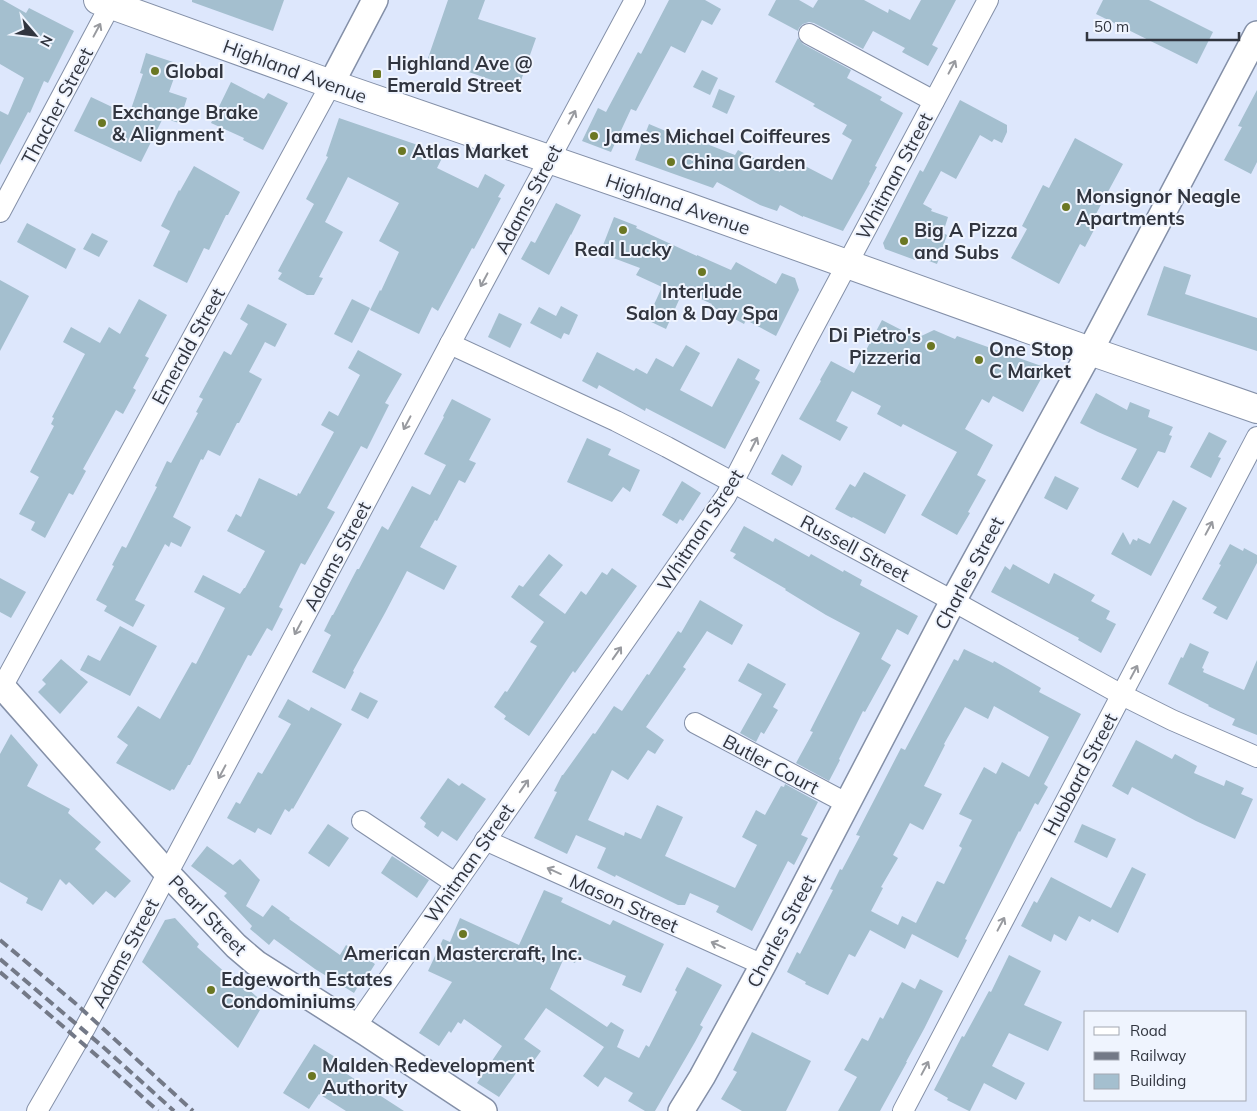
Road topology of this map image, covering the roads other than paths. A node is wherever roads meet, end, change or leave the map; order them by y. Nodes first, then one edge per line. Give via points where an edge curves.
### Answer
1 (375, 0) edge
2 (635, 0) edge
3 (988, 0) edge
4 (107, 1) edge
5 (809, 34) dead end
6 (1257, 34) edge
7 (330, 84) junction
8 (934, 101) junction
9 (549, 160) junction
10 (0, 212) edge
11 (847, 264) junction
12 (450, 344) junction
13 (1090, 351) junction
14 (1257, 409) edge
15 (1257, 437) edge
16 (734, 483) junction
17 (953, 601) junction
18 (1, 688) edge
19 (1122, 695) junction
20 (695, 724) dead end
21 (1257, 757) edge
22 (848, 804) junction
23 (362, 821) dead end
24 (486, 840) junction
25 (168, 874) junction
26 (455, 883) junction
27 (763, 965) junction
28 (356, 1026) junction
29 (37, 1111) edge
30 (484, 1111) edge
31 (681, 1111) edge
32 (902, 1111) edge

1 - 7 street, Emerald Street
9 -> 2 street, Adams Street
8 -> 3 street, Whitman Street
4 - 7 main road, Highland Avenue
10 -> 4 street, Thacher Street
5 - 8 street
6 - 13 street, Charles Street
7 - 9 main road, Highland Avenue
7 - 18 street, Emerald Street
8 - 11 street, Whitman Street
9 - 11 main road, Highland Avenue
9 -> 12 street, Adams Street
11 - 13 main road, Highland Avenue
16 -> 11 street, Whitman Street
12 - 16 street, Russell Street via 616,421
12 -> 25 street, Adams Street
13 - 14 main road, Highland Avenue
13 - 17 street, Charles Street
19 -> 15 street, Hubbard Street
16 - 17 street, Russell Street
24 -> 16 street, Whitman Street
17 - 19 street, Russell Street
17 - 22 street, Charles Street
18 - 25 street, Pearl Street
19 - 21 street, Russell Street
32 -> 19 street, Hubbard Street
20 - 22 street, Butler Court
22 - 27 street, Charles Street
23 - 26 street
24 - 26 street, Whitman Street
27 -> 24 street, Mason Street
25 - 28 street, Pearl Street via 246,955
25 - 29 street, Adams Street
26 - 28 street, Whitman Street
27 - 31 street, Charles Street
28 - 30 street, Pearl Street

